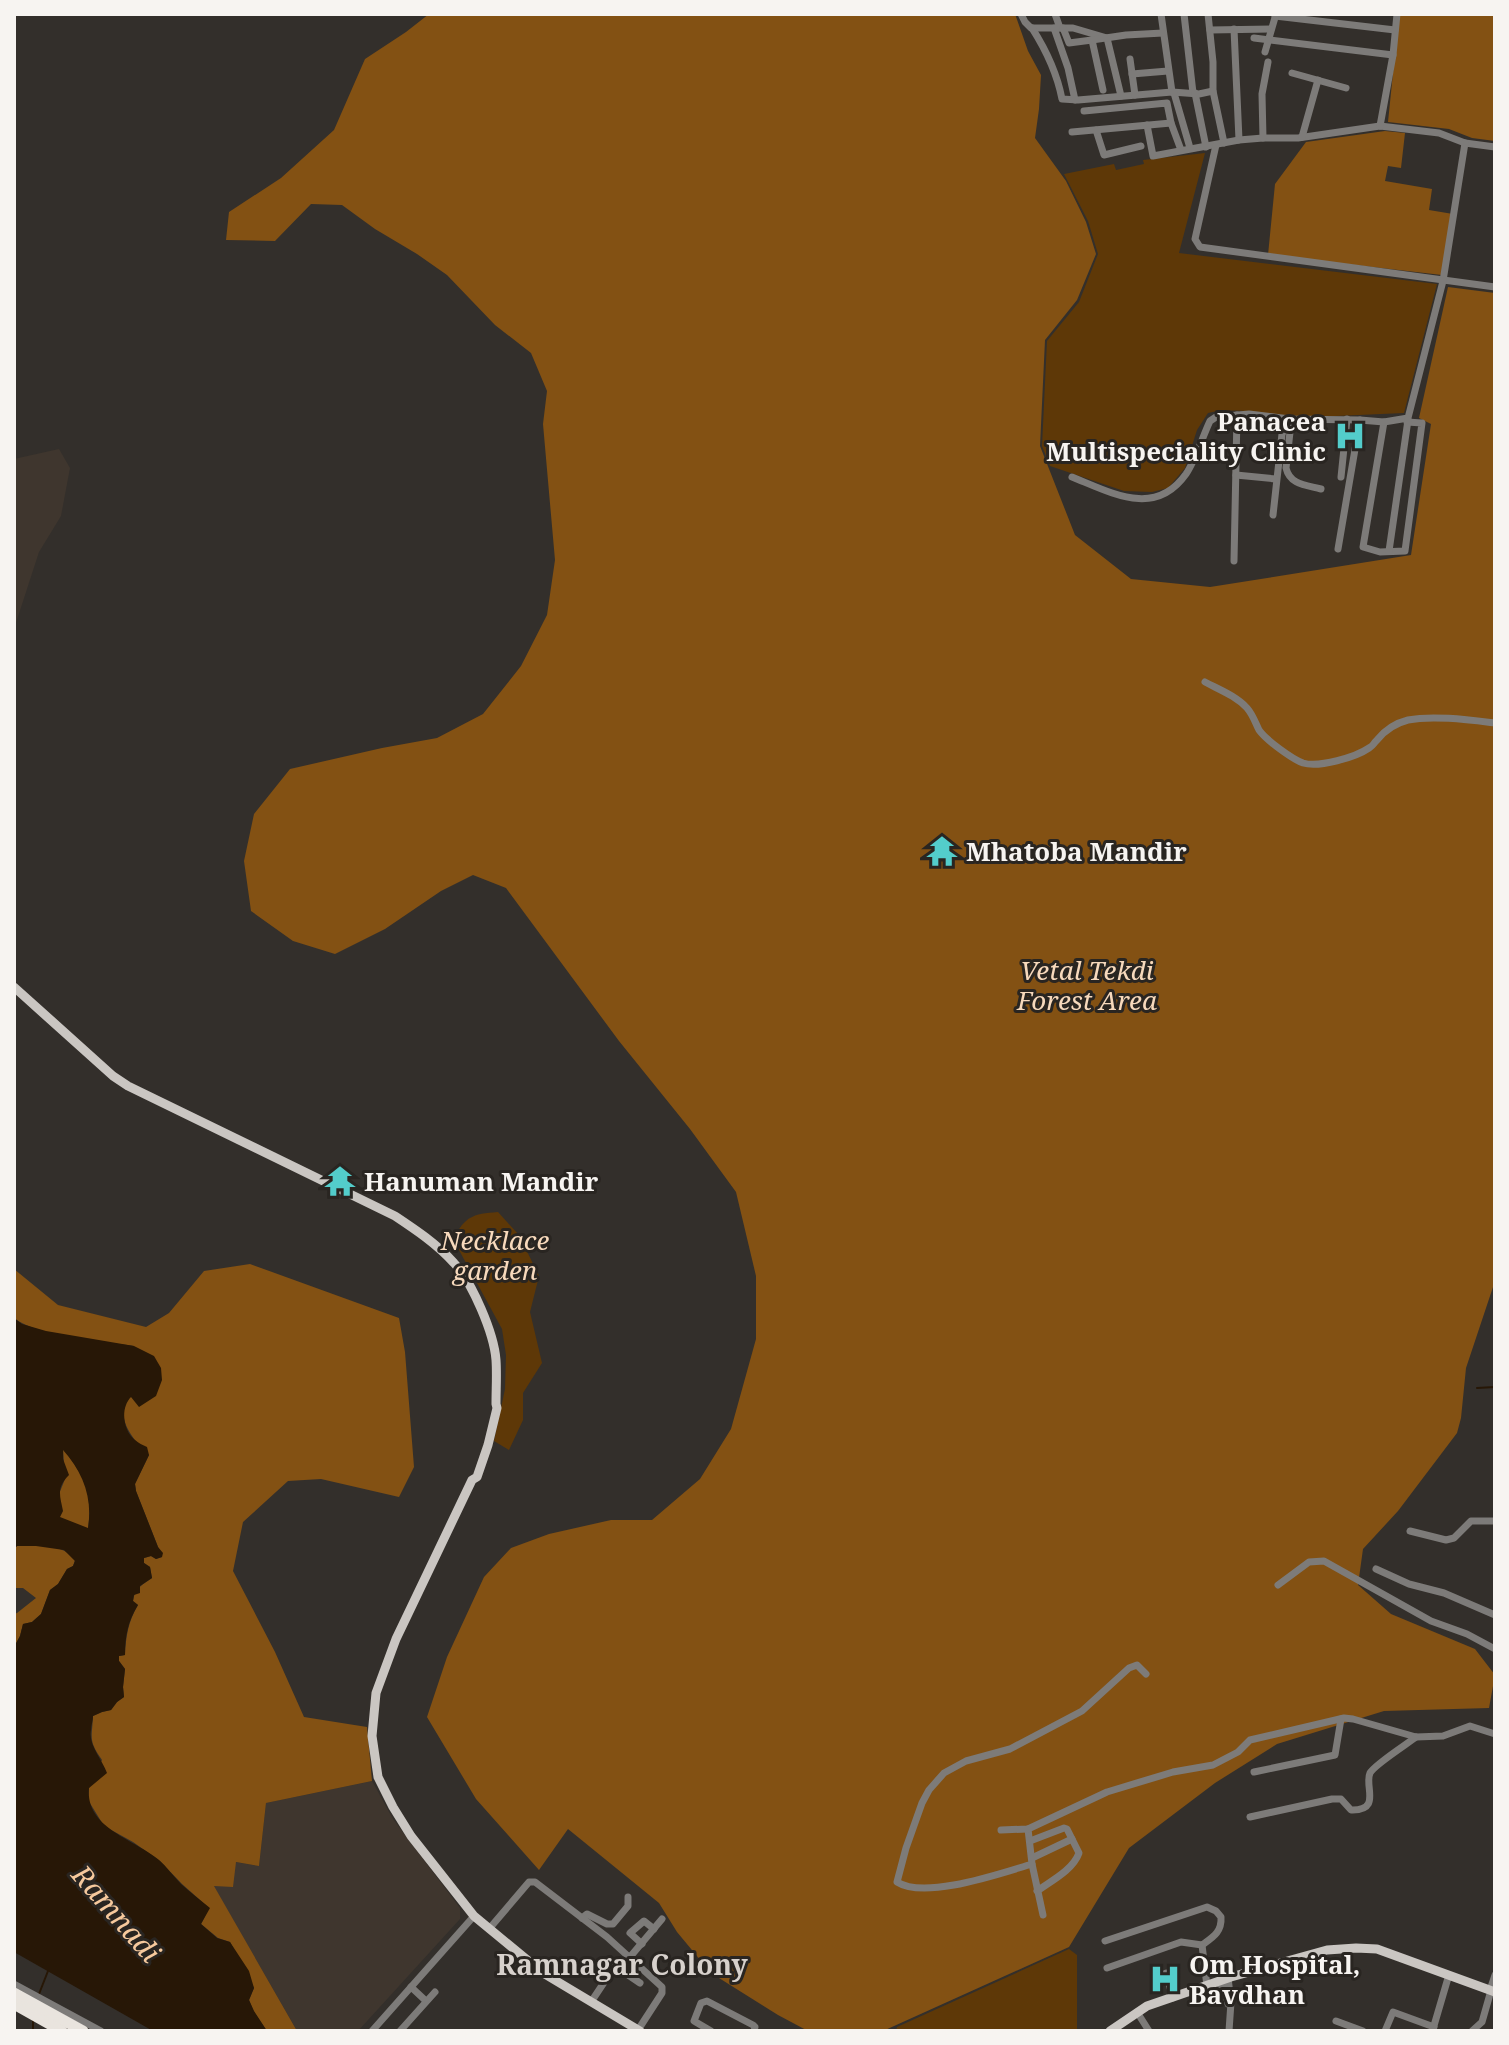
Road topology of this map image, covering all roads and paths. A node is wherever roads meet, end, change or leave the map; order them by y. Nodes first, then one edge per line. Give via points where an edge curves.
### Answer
1 (1021, 14) edge
2 (1055, 14) edge
3 (1161, 14) edge
4 (1184, 14) edge
5 (1208, 14) edge
6 (1397, 14) edge
7 (1275, 15) edge
8 (1032, 28) junction
9 (1059, 28) junction
10 (1234, 29) junction
11 (1271, 29) junction
12 (1210, 30) junction
13 (1395, 30) junction
14 (1163, 33) junction
15 (1107, 38) junction
16 (1254, 38) dead end
17 (1268, 39) junction
18 (1092, 40) junction
19 (1265, 52) dead end
20 (1393, 55) junction
21 (1268, 62) dead end
22 (1114, 67) junction
23 (1168, 71) junction
24 (1292, 73) dead end
25 (1132, 74) junction
26 (1318, 80) junction
27 (1346, 88) dead end
28 (1103, 90) dead end
29 (1213, 91) junction
30 (1173, 92) junction
31 (1194, 93) junction
32 (1135, 95) junction
33 (1121, 96) junction
34 (1075, 100) junction
35 (1084, 111) dead end
36 (1171, 123) junction
37 (1147, 125) junction
38 (1380, 126) junction
39 (1096, 130) junction
40 (1072, 132) dead end
41 (1302, 137) junction
42 (1263, 138) junction
43 (1239, 140) junction
44 (1465, 143) junction
45 (1220, 144) junction
46 (1141, 146) dead end
47 (1206, 147) junction
48 (1495, 147) edge
49 (1190, 148) junction
50 (1181, 150) junction
51 (1443, 281) junction
52 (1495, 287) edge
53 (1237, 415) junction
54 (1291, 419) junction
55 (1347, 419) junction
56 (1360, 420) junction
57 (1408, 420) junction
58 (1384, 422) junction
59 (1236, 475) junction
60 (1072, 477) dead end
61 (1341, 477) dead end
62 (1276, 479) junction
63 (1321, 489) dead end
64 (1273, 515) dead end
65 (1338, 549) dead end
66 (1389, 551) junction
67 (1234, 561) dead end
68 (1205, 682) dead end
69 (1495, 723) edge
70 (14, 987) edge
71 (1495, 1521) edge
72 (1410, 1531) dead end
73 (1376, 1569) dead end
74 (1278, 1585) dead end
75 (1495, 1615) edge
76 (1495, 1649) edge
77 (1146, 1674) dead end
78 (1341, 1719) junction
79 (1495, 1734) edge
80 (1416, 1737) junction
81 (1254, 1772) dead end
82 (1250, 1817) dead end
83 (1028, 1829) junction
84 (1001, 1830) dead end
85 (1072, 1839) junction
86 (1030, 1841) junction
87 (1032, 1861) junction
88 (1037, 1891) junction
89 (628, 1897) dead end
90 (1043, 1915) dead end
91 (474, 1916) junction
92 (582, 1918) junction
93 (662, 1919) dead end
94 (489, 1929) junction
95 (654, 1929) junction
96 (1105, 1941) dead end
97 (642, 1944) junction
98 (1202, 1945) junction
99 (630, 1957) junction
100 (1107, 1968) dead end
101 (1435, 1970) junction
102 (1166, 1973) dead end
103 (1495, 1975) edge
104 (1228, 1978) junction
105 (1448, 1978) junction
106 (640, 1983) dead end
107 (14, 1984) edge
108 (1212, 1984) junction
109 (411, 1987) junction
110 (435, 1992) dead end
111 (1492, 1993) edge
112 (17, 1998) edge
113 (1173, 1998) junction
114 (426, 2001) junction
115 (591, 2002) junction
116 (1230, 2006) junction
117 (48, 2012) junction
118 (1137, 2012) junction
119 (1336, 2021) dead end
120 (377, 2029) edge
121 (1433, 2029) edge
122 (639, 2030) edge
123 (62, 2031) edge
124 (83, 2031) edge
125 (101, 2031) edge
126 (400, 2031) edge
127 (711, 2031) edge
128 (754, 2031) edge
129 (1110, 2031) edge
130 (1149, 2031) edge
131 (1229, 2031) edge
132 (1363, 2031) edge
133 (1385, 2031) edge
134 (1472, 2031) edge

1 - 8 street
2 - 9 street
3 - 14 street
4 - 31 street
5 - 12 street
6 - 13 street
7 - 11 street
7 - 13 street
8 - 9 street
8 - 34 street via 1053,66 1062,99
9 - 15 street
9 - 18 street via 1069,43
9 - 34 street
10 - 11 street
10 - 12 street
10 - 43 street
11 - 17 street
12 - 29 street
13 - 20 street
14 - 15 street
14 - 23 street
15 - 18 street
15 - 22 street
16 - 17 street
17 - 19 street
17 - 20 street
18 - 28 street
20 - 38 street
21 - 42 street
22 - 25 street via 1130,61
22 - 33 street
23 - 25 street
23 - 30 street
24 - 26 street
25 - 32 street
26 - 27 street
26 - 41 street
29 - 31 street
29 - 45 street
30 - 31 street
30 - 32 street
30 - 49 street
31 - 47 street
32 - 33 street
33 - 34 street
35 - 36 street via 1167,103
36 - 37 street
36 - 50 street
37 - 39 street
37 - 50 street via 1153,156
38 - 41 street
38 - 44 street via 1439,133
39 - 40 street
39 - 46 street via 1104,155
41 - 42 street
42 - 43 street
43 - 45 street
44 - 48 street
44 - 51 street
45 - 47 street
45 - 51 street via 1195,239 1200,247
47 - 49 street
49 - 50 street
51 - 52 street
51 - 57 street
53 - 54 street
53 - 59 street
53 - 60 street via 1212,419 1187,472 1162,496 1137,499 1113,494
54 - 55 street
54 - 62 street via 1282,434
54 - 63 street via 1287,475
55 - 56 street
55 - 61 street
56 - 58 street
56 - 65 street
57 - 58 street
57 - 66 street
57 - 66 street via 1422,423 1405,551
58 - 66 street via 1363,547
59 - 62 street
59 - 67 street
62 - 64 street
68 - 69 street via 1235,697 1260,731 1303,763 1355,755 1409,720
70 - 91 main road via 128,1086 395,1216 432,1241 455,1264 483,1314 496,1357 496,1404 472,1480 388,1658 376,1693 372,1736 378,1777 393,1807
71 - 72 street via 1471,1521 1446,1540
73 - 75 street
74 - 76 street via 1309,1562 1324,1561 1431,1621
77 - 87 street via 1137,1665 1129,1668 1082,1711 1010,1749 944,1773 922,1803 897,1882 963,1885
78 - 80 street
78 - 81 street via 1335,1755
78 - 83 street via 1250,1740 1213,1765 1107,1792
79 - 80 street via 1470,1726 1443,1736
80 - 82 street via 1371,1771 1369,1802 1356,1811 1341,1799 1332,1799
83 - 84 street
83 - 86 street
85 - 86 street via 1061,1828
85 - 87 street
85 - 88 street via 1078,1858
86 - 87 street
87 - 88 street
88 - 90 street
89 - 92 street via 628,1906 613,1924 587,1914
91 - 94 main road
91 - 109 street
92 - 94 street via 532,1881
92 - 99 street
93 - 95 street
94 - 115 main road via 543,1973
95 - 97 street
95 - 97 street via 642,1921 630,1933
96 - 98 street via 1207,1907 1216,1911 1221,1923
97 - 99 street
98 - 100 street via 1181,1942
98 - 108 street
99 - 122 street via 663,1989
101 - 104 main road via 1377,1949 1356,1948 1327,1950
101 - 105 main road
101 - 111 main road
102 - 113 street
103 - 111 street
104 - 108 main road
104 - 116 street
105 - 111 main road
105 - 121 street
106 - 115 street via 615,1966
107 - 112 street
108 - 113 main road
108 - 116 street via 1224,1986
109 - 114 street
109 - 120 street
110 - 114 street
111 - 134 street via 1482,2022
112 - 117 highway
112 - 117 street
113 - 118 main road
114 - 126 street
115 - 122 main road
116 - 131 street
117 - 123 highway
117 - 124 highway
117 - 125 street
118 - 129 main road
118 - 130 street
119 - 132 street
121 - 133 street via 1395,2012
127 - 128 street via 694,2022 703,2001 753,2025

